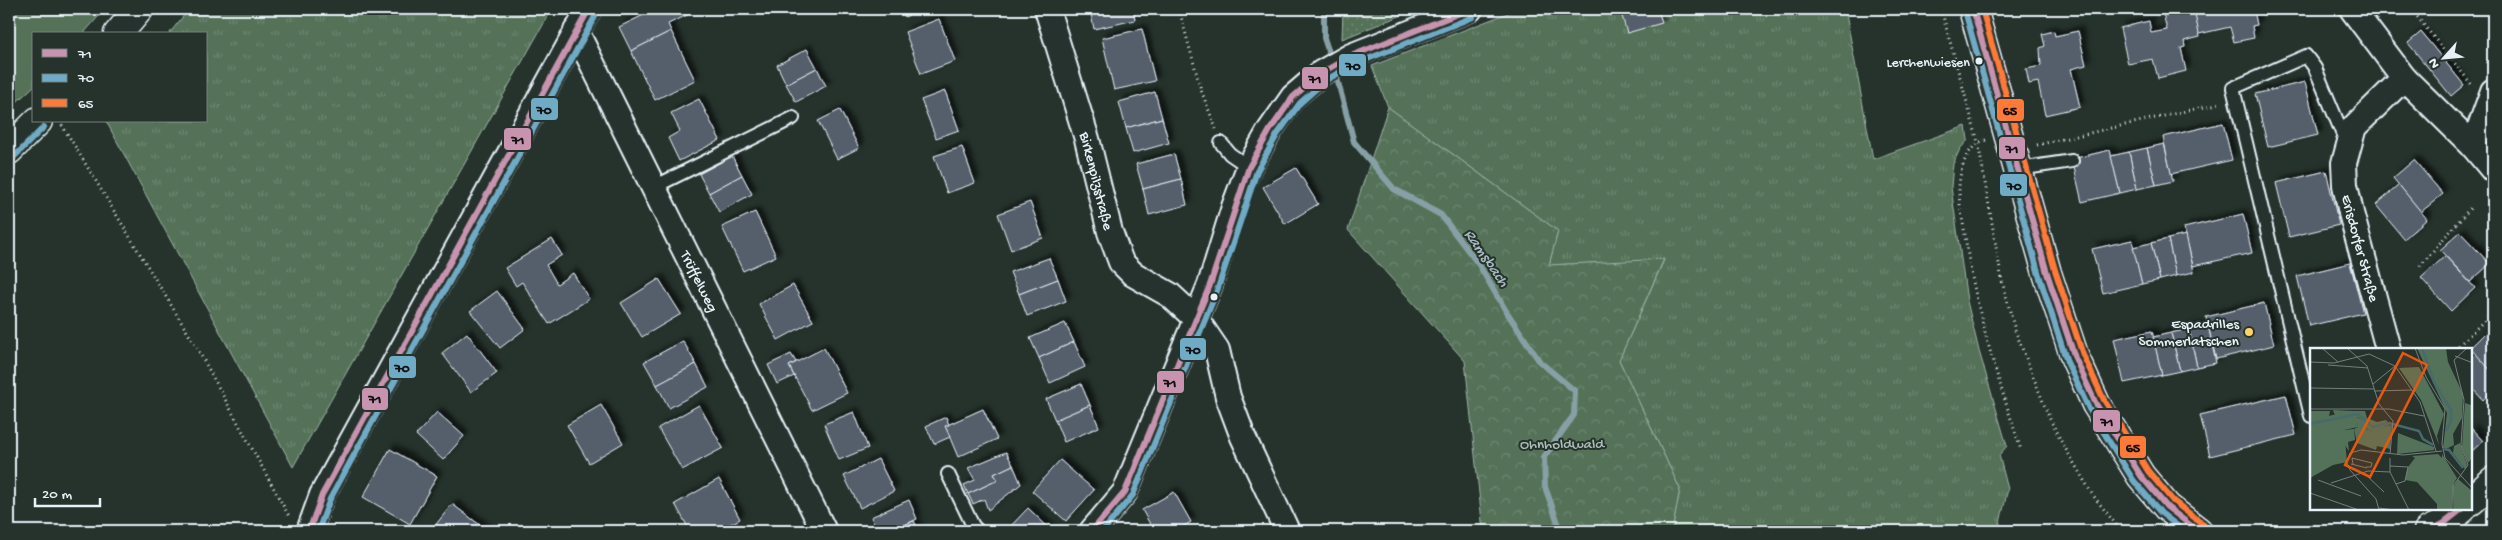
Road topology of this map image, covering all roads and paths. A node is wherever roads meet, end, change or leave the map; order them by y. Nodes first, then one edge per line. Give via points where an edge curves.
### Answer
1 (139, 9) edge
2 (588, 9) edge
3 (1047, 9) edge
4 (1179, 9) edge
5 (1470, 9) edge
6 (1941, 9) edge
7 (1973, 9) edge
8 (2352, 9) edge
9 (2411, 9) edge
10 (576, 31) junction
11 (120, 32) edge
12 (2404, 78) junction
13 (2491, 96) edge
14 (2236, 99) junction
15 (793, 118) dead end
16 (61, 122) edge
17 (46, 124) edge
18 (1978, 142) junction
19 (1221, 143) joint
20 (2045, 144) dead end
21 (2473, 146) junction
22 (2348, 147) junction
23 (9, 150) edge
24 (2072, 161) dead end
25 (1249, 167) junction
26 (2019, 169) junction
27 (2493, 170) edge
28 (654, 188) junction
29 (2472, 206) dead end
30 (2420, 266) dead end
31 (2493, 312) edge
32 (1196, 319) junction
33 (2388, 348) edge
34 (2456, 348) edge
35 (2310, 412) edge
36 (2020, 450) dead end
37 (948, 474) dead end
38 (2493, 481) edge
39 (2472, 500) edge
40 (2461, 510) edge
41 (301, 527) edge
42 (2493, 527) edge
43 (824, 531) edge
44 (978, 531) edge
45 (1092, 531) edge
46 (1287, 531) edge
47 (2121, 531) edge
48 (2198, 531) edge
49 (2428, 531) edge
50 (2488, 531) edge

1 - 11 main road
2 - 10 street
3 - 32 street, Birkenpilzstraße via 1121,262 1132,274 1170,295
4 - 19 path via 1201,90
5 - 25 street via 1350,56 1321,73 1293,98
6 - 18 path
7 - 26 main road
8 - 12 street
9 - 13 path via 2472,85
10 - 28 street, Trüffelweg
10 - 41 street via 322,495
12 - 21 street
12 - 22 street, Erisdorfer Straße via 2354,128
13 - 21 street
14 - 20 path
14 - 22 lane via 2233,88 2306,56 2315,68
14 - 35 lane
15 - 28 lane
16 - 41 path
17 - 23 main road
18 - 36 path via 1962,168 1959,190 1976,297
18 - 47 path via 2002,281 2021,347 2061,441 2092,494
19 - 25 lane
21 - 27 street
22 - 33 street, Erisdorfer Straße via 2344,163 2349,204
24 - 26 lane
25 - 32 street
26 - 48 main road via 2059,316 2096,404 2141,476 2167,508
28 - 43 street, Trüffelweg
29 - 30 path
31 - 34 path
32 - 45 street via 1125,492
32 - 46 street, Birkenpilzstraße via 1217,350 1228,397 1243,437
37 - 44 lane
38 - 39 main road
40 - 49 main road
42 - 50 path

